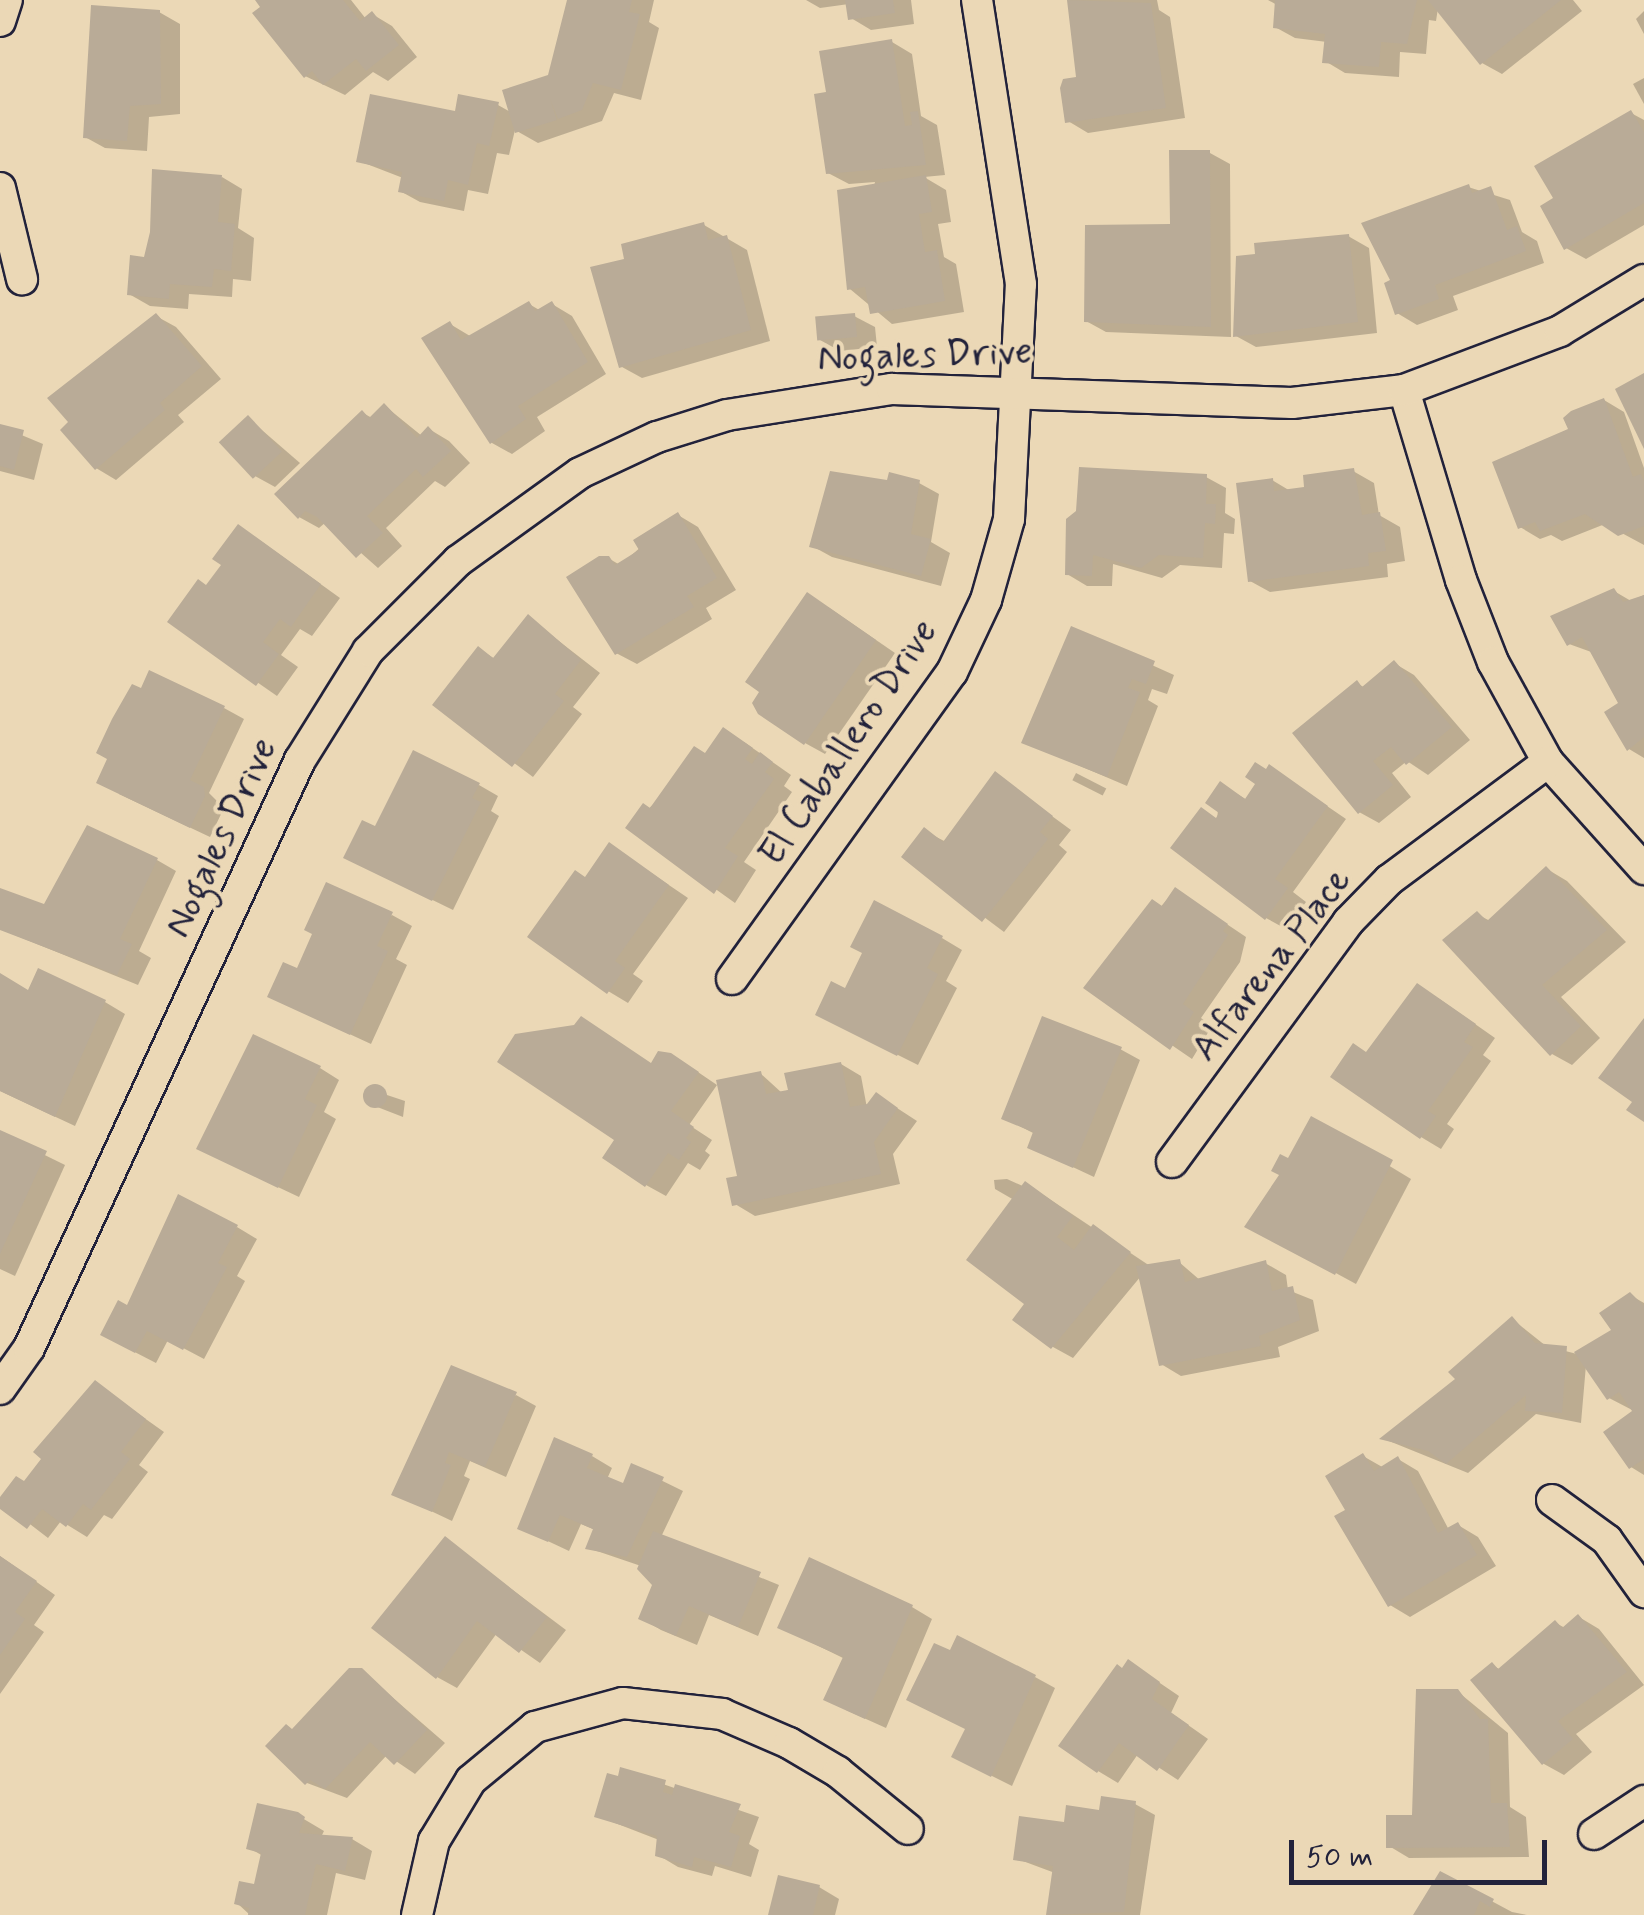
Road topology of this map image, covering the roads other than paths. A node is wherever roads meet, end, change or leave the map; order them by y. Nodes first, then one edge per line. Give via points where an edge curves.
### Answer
1 (7, 0) edge
2 (977, 0) edge
3 (0, 20) edge
4 (0, 188) edge
5 (22, 279) dead end
6 (1644, 280) edge
7 (1018, 389) junction
8 (1404, 390) junction
9 (1548, 762) junction
10 (1644, 869) edge
11 (732, 979) dead end
12 (1172, 1162) dead end
13 (0, 1389) edge
14 (1552, 1500) dead end
15 (1644, 1592) edge
16 (1644, 1801) edge
17 (908, 1829) dead end
18 (1594, 1834) dead end
19 (416, 1915) edge

1 - 3 street
2 - 7 street, El Caballero Drive via 1021,284
4 - 5 street
6 - 8 street, Nogales Drive via 1560,331
7 - 8 street, Nogales Drive via 1157,402 1272,403
7 - 11 street, El Caballero Drive via 1010,519 986,600 952,672
7 - 13 street, Nogales Drive via 892,389 802,400 658,437 580,473 445,574 368,651 300,760 29,1348
8 - 9 street via 1461,580 1493,662
9 - 10 street
9 - 12 street, Alfarena Place via 1389,880 1348,922
14 - 15 street via 1606,1540
16 - 18 street
17 - 19 street via 838,1772 789,1743 722,1714 623,1703 535,1727 471,1780 434,1842

